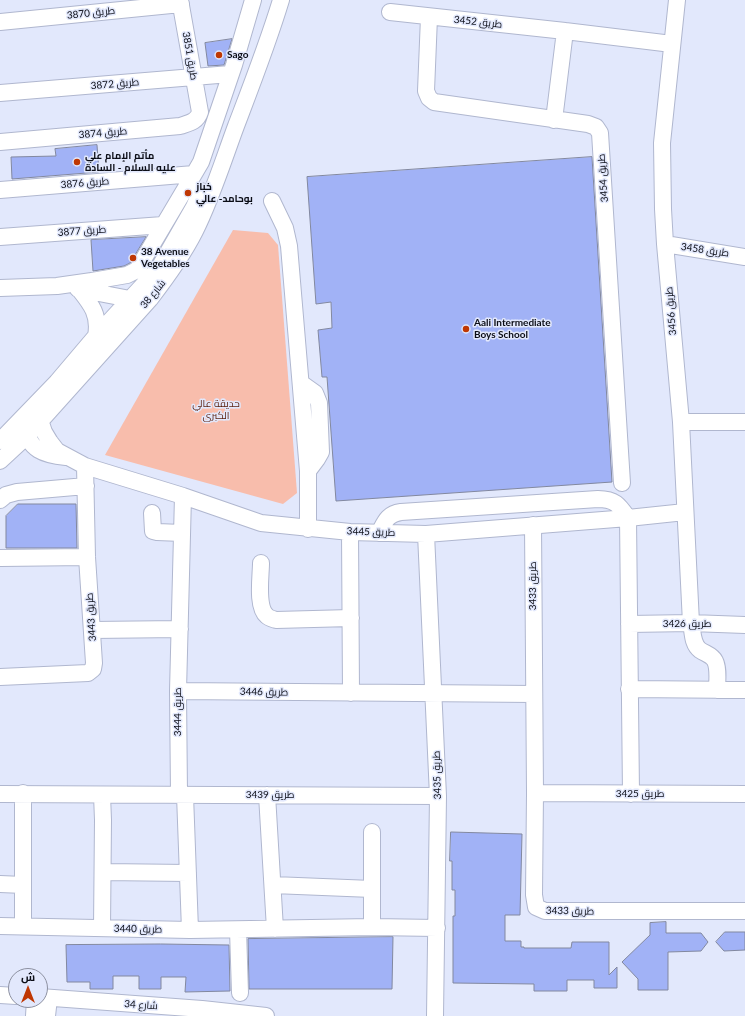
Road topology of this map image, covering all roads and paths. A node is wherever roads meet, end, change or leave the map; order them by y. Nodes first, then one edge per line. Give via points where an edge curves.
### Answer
1 (253, 0) edge
2 (271, 0) edge
3 (281, 0) edge
4 (677, 0) edge
5 (181, 2) edge
6 (390, 12) dead end
7 (429, 17) junction
8 (0, 22) edge
9 (565, 30) junction
10 (672, 44) junction
11 (232, 70) junction
12 (194, 77) junction
13 (242, 86) junction
14 (0, 93) edge
15 (200, 112) joint
16 (554, 120) junction
17 (0, 142) edge
18 (194, 174) junction
19 (0, 190) edge
20 (272, 202) dead end
21 (164, 225) junction
22 (0, 236) edge
23 (665, 244) junction
24 (745, 257) edge
25 (159, 268) junction
26 (85, 285) junction
27 (0, 288) edge
28 (140, 299) junction
29 (96, 336) junction
30 (33, 418) junction
31 (681, 422) junction
32 (745, 422) edge
33 (26, 436) junction
34 (0, 441) edge
35 (67, 457) junction
36 (0, 461) edge
37 (85, 466) junction
38 (622, 483) dead end
39 (86, 486) junction
40 (183, 496) junction
41 (0, 500) edge
42 (685, 512) junction
43 (152, 513) dead end
44 (628, 518) junction
45 (533, 526) junction
46 (308, 529) junction
47 (350, 532) junction
48 (182, 533) junction
49 (379, 533) junction
50 (426, 534) junction
51 (0, 558) edge
52 (87, 558) junction
53 (262, 563) dead end
54 (351, 618) junction
55 (691, 623) junction
56 (629, 624) junction
57 (745, 625) edge
58 (180, 629) junction
59 (92, 630) junction
60 (0, 677) edge
61 (629, 689) junction
62 (718, 690) junction
63 (745, 690) edge
64 (178, 692) junction
65 (351, 693) junction
66 (433, 694) junction
67 (534, 694) junction
68 (23, 793) junction
69 (535, 793) junction
70 (0, 794) edge
71 (102, 794) junction
72 (182, 794) junction
73 (631, 794) junction
74 (745, 794) edge
75 (268, 795) junction
76 (438, 796) junction
77 (372, 832) dead end
78 (102, 872) junction
79 (188, 873) junction
80 (0, 884) edge
81 (23, 885) junction
82 (273, 885) junction
83 (372, 889) junction
84 (745, 911) edge
85 (0, 926) edge
86 (23, 926) junction
87 (102, 928) junction
88 (372, 928) junction
89 (437, 928) junction
90 (276, 929) junction
91 (190, 930) junction
92 (238, 930) junction
93 (240, 993) dead end
94 (48, 998) edge
95 (266, 1016) edge
96 (435, 1016) edge

1 - 11 street
2 - 13 street, شارع 38
3 - 28 street, شارع 38 via 269,40 204,212 167,277
4 - 10 street, طريق 3456
5 - 8 street, طريق 3870
5 - 12 street, طريق 3851
6 - 7 street, طريق 3452
7 - 9 street, طريق 3452
7 - 16 street, طريق 3454 via 426,91 429,98 434,102
9 - 10 street, طريق 3452
9 - 16 street
10 - 23 street, طريق 3456 via 662,143
11 - 12 street, طريق 3872
11 - 13 street
11 - 18 street via 201,162
12 - 14 street, طريق 3872
12 - 15 street, طريق 3851
13 - 25 street, شارع 38 via 206,181
15 - 17 street, طريق 3874 via 193,122 180,126
16 - 38 street, طريق 3454 via 588,124 596,127 600,133
18 - 19 street, طريق 3876
18 - 21 street
20 - 46 street via 285,228 289,246 308,471
21 - 22 street, طريق 3877
21 - 25 street via 159,246
21 - 26 street via 137,270 127,275
23 - 24 street, طريق 3458
23 - 31 street, طريق 3456
25 - 28 street, شارع 38
26 - 27 street
26 - 28 street via 120,284
26 - 29 street via 94,311
28 - 29 street, شارع 38
28 - 30 street, شارع 38
29 - 30 street, شارع 38 via 57,382
30 - 33 street
30 - 34 street, شارع 38
30 - 35 street via 57,451
31 - 32 street
31 - 42 street, طريق 3456
33 - 35 street via 33,446 42,452
33 - 36 street
35 - 37 street, طريق 3445
37 - 39 street, طريق 3443
37 - 40 street, طريق 3445
39 - 41 street via 17,492
39 - 52 street, طريق 3443
40 - 46 street, طريق 3445 via 261,523
40 - 48 street, طريق 3444
42 - 44 street, طريق 3445
42 - 55 street, طريق 3456
43 - 48 street via 153,531
44 - 45 street, طريق 3445
44 - 49 street via 611,500 598,499 396,513 387,519
44 - 56 street
45 - 50 street, طريق 3445
45 - 67 street, طريق 3433
46 - 47 street, طريق 3445
47 - 49 street, طريق 3445
47 - 54 street
48 - 58 street, طريق 3444
49 - 50 street, طريق 3445
50 - 66 street, طريق 3435
51 - 52 street
52 - 59 street, طريق 3443
53 - 54 street via 260,596 262,609 267,616 276,620
54 - 65 street
55 - 56 street, طريق 3426
55 - 57 street, طريق 3426
55 - 62 street, طريق 3456 via 697,647 710,655 717,666
56 - 61 street
58 - 59 street
58 - 64 street, طريق 3444
59 - 60 street, طريق 3443 via 94,666 88,673
61 - 62 street
61 - 73 street
62 - 63 street
64 - 65 street, طريق 3446
64 - 72 street, طريق 3444
65 - 66 street, طريق 3446
66 - 67 street
66 - 76 street, طريق 3435
67 - 69 street, طريق 3433
68 - 70 street, طريق 3439
68 - 71 street, طريق 3439
68 - 81 street
69 - 73 street, طريق 3425
69 - 84 street, طريق 3433 via 534,895 536,907 539,909
71 - 72 street, طريق 3439
71 - 78 street
72 - 75 street, طريق 3439
72 - 79 street, طريق 3444
73 - 74 street, طريق 3425
75 - 76 street, طريق 3439
75 - 82 street
76 - 89 street, طريق 3435
77 - 83 street
78 - 79 street
78 - 87 street
79 - 91 street, طريق 3444
80 - 81 street
81 - 86 street
82 - 83 street
82 - 90 street
83 - 88 street
85 - 86 street, طريق 3440
86 - 87 street, طريق 3440
87 - 91 street, طريق 3440
88 - 89 street, طريق 3440
88 - 90 street, طريق 3440
89 - 96 street, طريق 3435
90 - 92 street, طريق 3440
91 - 92 street, طريق 3440
92 - 93 street
94 - 95 street, شارع 34

